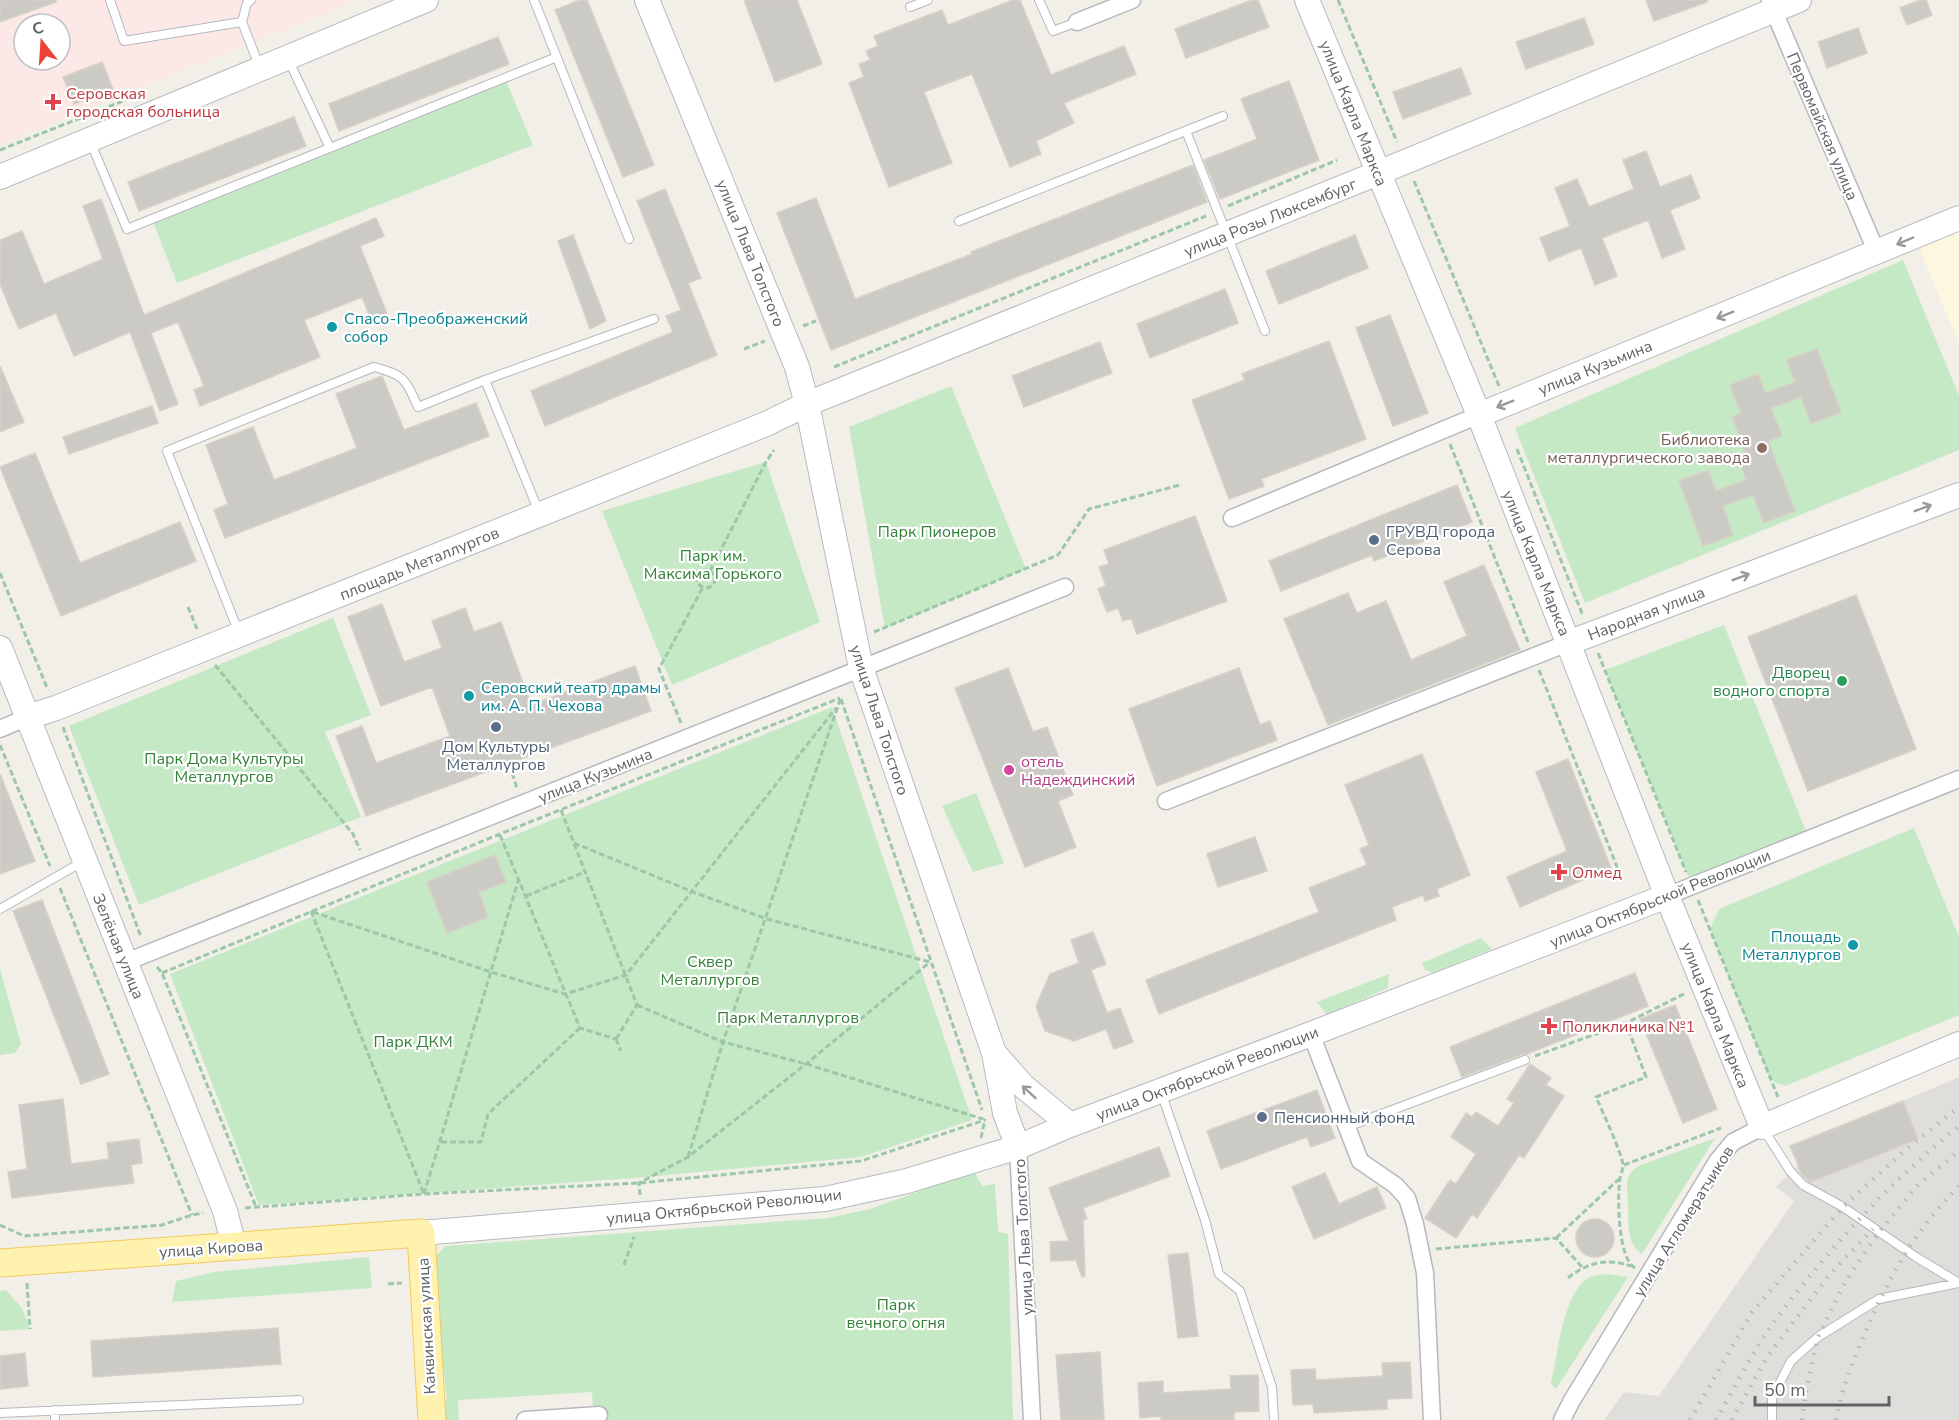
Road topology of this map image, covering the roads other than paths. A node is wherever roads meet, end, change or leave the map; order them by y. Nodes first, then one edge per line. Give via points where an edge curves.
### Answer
1 (110, 0) edge
2 (251, 0) edge
3 (426, 0) edge
4 (534, 0) edge
5 (647, 0) edge
6 (928, 0) edge
7 (1039, 0) edge
8 (1132, 0) edge
9 (1307, 0) edge
10 (1799, 0) edge
11 (1771, 5) edge
12 (910, 7) dead end
13 (242, 22) junction
14 (1077, 22) joint
15 (288, 57) junction
16 (557, 57) junction
17 (261, 69) junction
18 (1223, 116) dead end
19 (1186, 131) junction
20 (89, 140) junction
21 (330, 148) junction
22 (1378, 173) junction
23 (0, 177) edge
24 (1959, 218) edge
25 (959, 221) dead end
26 (1227, 234) junction
27 (629, 239) dead end
28 (1877, 253) junction
29 (654, 319) dead end
30 (1265, 331) dead end
31 (485, 380) junction
32 (807, 404) junction
33 (1479, 415) junction
34 (1959, 495) edge
35 (541, 515) junction
36 (1232, 518) dead end
37 (1065, 587) dead end
38 (239, 634) junction
39 (1568, 643) junction
40 (0, 648) edge
41 (861, 668) junction
42 (28, 717) junction
43 (0, 729) edge
44 (1959, 779) edge
45 (1167, 801) dead end
46 (85, 860) junction
47 (1667, 896) junction
48 (0, 909) edge
49 (126, 962) junction
50 (1311, 1034) junction
51 (1959, 1044) edge
52 (994, 1053) junction
53 (1525, 1060) road end
54 (1161, 1091) junction
55 (1070, 1125) junction
56 (1347, 1127) junction
57 (1762, 1127) junction
58 (1018, 1147) junction
59 (422, 1233) junction
60 (234, 1246) junction
61 (0, 1263) edge
62 (1959, 1283) edge
63 (299, 1400) dead end
64 (55, 1410) junction
65 (0, 1413) edge
66 (599, 1415) dead end
67 (55, 1420) edge
68 (432, 1420) edge
69 (525, 1420) edge
70 (1032, 1420) edge
71 (1274, 1420) edge
72 (1432, 1420) edge
73 (1562, 1420) edge
74 (1772, 1420) edge

1 - 13 lane via 124,41
2 - 13 lane
3 - 15 street
4 - 16 lane
5 - 32 street, улица Льва Толстого via 797,367
6 - 12 lane
7 - 14 lane via 1053,32
8 - 14 street
9 - 22 street, улица Карла Маркса
10 - 11 street, улица Розы Люксембург
11 - 22 street, улица Розы Люксембург
11 - 28 street, Первомайская улица
13 - 17 lane
15 - 17 street
15 - 21 lane
16 - 21 lane
16 - 27 lane
17 - 20 street
18 - 19 lane
19 - 25 lane
19 - 26 lane
20 - 21 lane via 128,229
20 - 23 street
22 - 26 street, улица Розы Люксембург
22 - 33 street, улица Карла Маркса
24 -> 28 street, улица Кузьмина
26 - 30 lane
26 - 32 street, улица Розы Люксембург
28 -> 33 street, улица Кузьмина
29 - 31 lane
31 - 35 lane
31 - 38 lane via 418,407 407,383 395,373 374,367 167,451
32 - 35 street, площадь Металлургов
32 - 41 street, улица Льва Толстого
33 - 36 street, улица Кузьмина
33 - 39 street, улица Карла Маркса
39 -> 34 street, Народная улица
35 - 38 street, площадь Металлургов
37 - 41 street, улица Кузьмина
38 - 42 street, площадь Металлургов
39 - 45 street, Народная улица
39 - 47 street, улица Карла Маркса
40 - 42 street, Зелёная улица
41 - 49 street, улица Кузьмина
41 - 52 street, улица Льва Толстого
42 - 43 street
42 - 46 street, Зелёная улица
44 - 47 street, улица Октябрьской Революции
46 - 48 lane
46 - 49 street, Зелёная улица
47 - 50 street, улица Октябрьской Революции
47 - 57 street, улица Карла Маркса
49 - 60 street, Зелёная улица via 225,1211
50 - 54 street, улица Октябрьской Революции
50 - 56 street
51 - 57 street, улица Агломератчиков
55 -> 52 street via 1023,1086
52 - 58 street, улица Льва Толстого via 1005,1113
53 - 56 lane
54 - 55 street, улица Октябрьской Революции
54 - 71 lane via 1219,1274 1240,1291 1272,1387
55 - 58 street, улица Октябрьской Революции
56 - 72 street via 1360,1161 1407,1198 1415,1224 1425,1273
57 - 62 lane via 1803,1185
57 - 73 street, улица Агломератчиков via 1733,1142 1718,1160
58 - 59 street, улица Октябрьской Революции via 907,1181 825,1199
58 - 70 street, улица Льва Толстого
59 - 60 main road, улица Кирова
59 - 68 main road, Каквинская улица
60 - 61 main road, улица Кирова
62 - 74 lane via 1879,1299 1818,1338 1791,1361 1772,1398
63 - 64 lane
64 - 65 lane
64 - 67 lane
66 - 69 street

